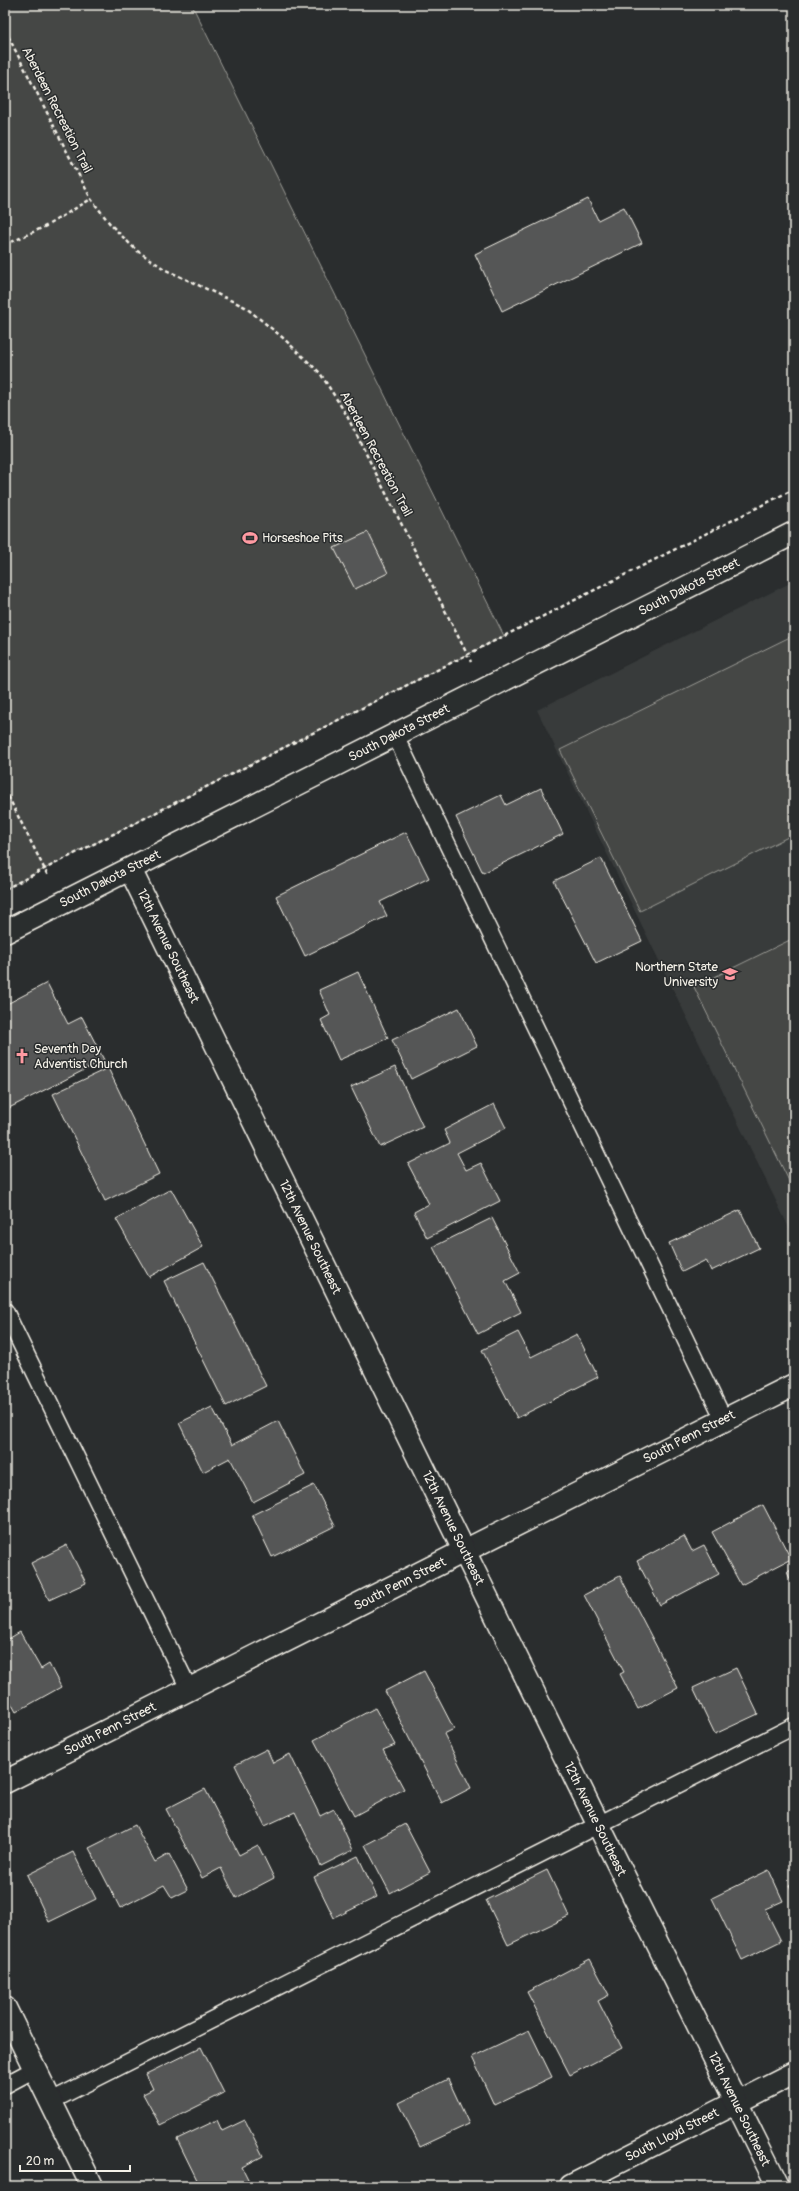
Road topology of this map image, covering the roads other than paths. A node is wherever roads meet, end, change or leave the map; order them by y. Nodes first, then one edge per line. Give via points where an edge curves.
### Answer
1 (794, 534) edge
2 (395, 735) junction
3 (130, 869) junction
4 (5, 932) edge
5 (5, 1311) edge
6 (794, 1384) edge
7 (724, 1420) junction
8 (464, 1551) junction
9 (189, 1689) junction
10 (794, 1726) edge
11 (5, 1782) edge
12 (599, 1826) junction
13 (5, 2008) edge
14 (35, 2070) junction
15 (794, 2073) edge
16 (5, 2085) edge
17 (51, 2101) junction
18 (736, 2103) junction
19 (92, 2186) edge
20 (572, 2186) edge
21 (778, 2186) edge

1 - 2 street, South Dakota Street
2 - 3 street, South Dakota Street
2 - 7 lane
3 - 4 street, South Dakota Street
3 - 8 street, 12th Avenue Southeast
5 - 9 lane
6 - 7 street, South Penn Street
7 - 8 street, South Penn Street
8 - 9 street, South Penn Street
8 - 12 street, 12th Avenue Southeast
9 - 11 street, South Penn Street
10 - 12 lane
12 - 17 lane
12 - 18 street, 12th Avenue Southeast
13 - 14 street
14 - 16 lane
14 - 17 street
15 - 18 street, South Lloyd Street
17 - 19 street
18 - 20 street, South Lloyd Street
18 - 21 street, 12th Avenue Southeast

